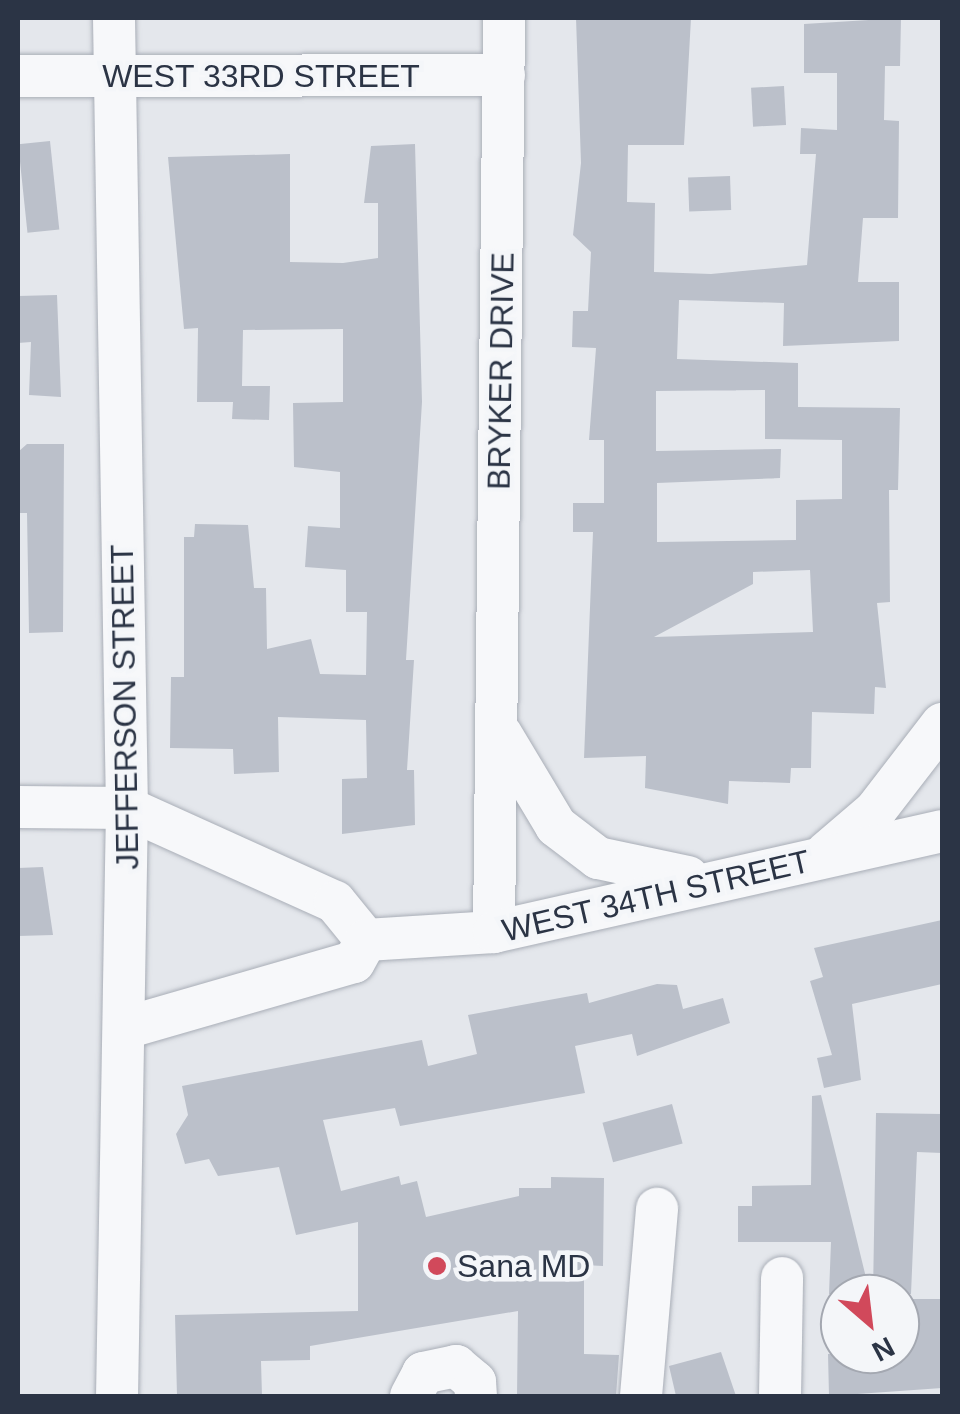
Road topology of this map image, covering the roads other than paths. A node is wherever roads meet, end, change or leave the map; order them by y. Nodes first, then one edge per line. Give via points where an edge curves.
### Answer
1 (114, 18) edge
2 (504, 18) edge
3 (504, 75) junction
4 (18, 76) edge
5 (115, 76) junction
6 (496, 724) junction
7 (942, 724) edge
8 (18, 808) edge
9 (127, 808) junction
10 (942, 831) edge
11 (818, 859) junction
12 (729, 880) junction
13 (494, 932) junction
14 (366, 940) junction
15 (125, 1028) junction
16 (657, 1209) dead end
17 (782, 1278) dead end
18 (117, 1396) edge
19 (410, 1396) edge
20 (476, 1396) edge
21 (641, 1396) edge
22 (780, 1396) edge

1 - 5 street, JEFFERSON STREET
2 - 3 street, BRYKER DRIVE
3 - 5 street, WEST 33RD STREET
3 - 6 street, BRYKER DRIVE
4 - 5 street, WEST 33RD STREET
5 - 9 street, JEFFERSON STREET
6 - 12 street via 556,826 598,858 646,875
6 - 13 street, BRYKER DRIVE
7 - 11 street via 875,811
8 - 9 street
9 - 14 street via 334,902
9 - 15 street, JEFFERSON STREET
10 - 11 street, WEST 34TH STREET
11 - 12 street, WEST 34TH STREET
12 - 13 street, WEST 34TH STREET
13 - 14 street, WEST 34TH STREET
14 - 15 street via 340,968
15 - 18 street, JEFFERSON STREET
16 - 21 street
17 - 22 street
19 - 20 street via 422,1373 456,1366 475,1382

